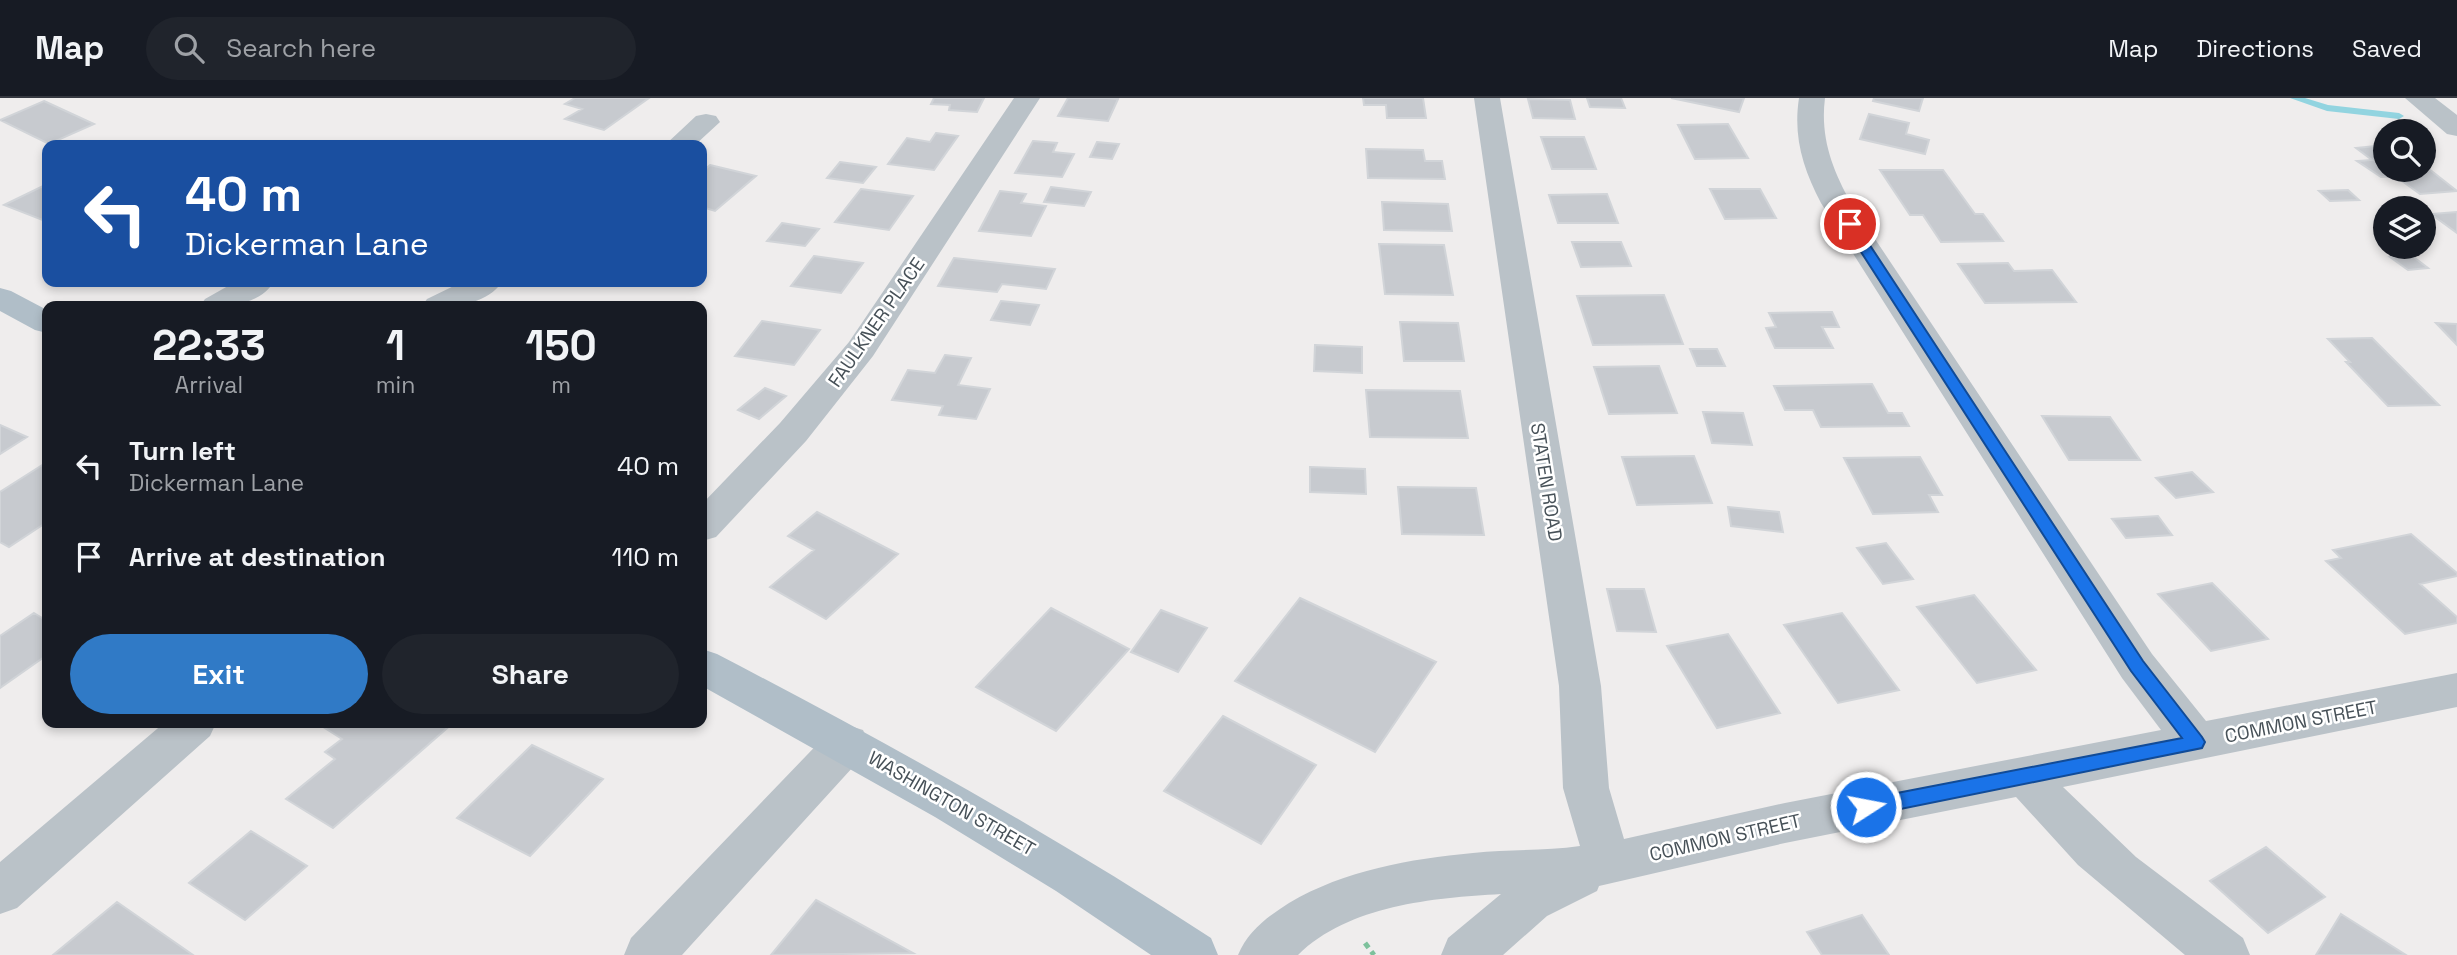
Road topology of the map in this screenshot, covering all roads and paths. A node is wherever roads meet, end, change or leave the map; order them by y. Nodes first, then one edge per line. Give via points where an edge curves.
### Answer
1 (1027, 98) edge
2 (1487, 98) edge
3 (1812, 98) edge
4 (2418, 98) edge
5 (706, 122) dead end
6 (2457, 128) edge
7 (684, 140) edge
8 (249, 287) edge
9 (476, 287) edge
10 (0, 298) edge
11 (225, 301) edge
12 (448, 301) edge
13 (42, 320) edge
14 (707, 522) edge
15 (707, 669) edge
16 (2457, 690) edge
17 (188, 728) edge
18 (2196, 742) junction
19 (847, 743) junction
20 (2027, 776) junction
21 (1611, 863) junction
22 (0, 892) edge
23 (1362, 940) dead end
24 (649, 955) edge
25 (1193, 955) edge
26 (1263, 955) edge
27 (1374, 955) edge
28 (1466, 955) edge
29 (2225, 955) edge

1 - 14 street, FAULKNER PLACE via 861,349 777,451
2 - 21 street, STATEN ROAD via 1580,686 1586,788
3 - 18 street via 1811,149 1836,203 2137,666
4 - 6 street
5 - 7 street
8 - 11 street
9 - 12 street
10 - 13 main road
15 - 19 main road, WASHINGTON STREET
16 - 18 street, COMMON STREET
17 - 22 street
18 - 20 street, COMMON STREET
19 - 24 street
19 - 25 main road, WASHINGTON STREET via 983,819
20 - 21 street, COMMON STREET via 1785,823
20 - 29 street via 2069,828 2103,860
21 - 26 street, COMMON STREET via 1474,873 1396,886 1322,910 1288,931
21 - 28 street, COMMON STREET via 1530,900
23 - 27 path

